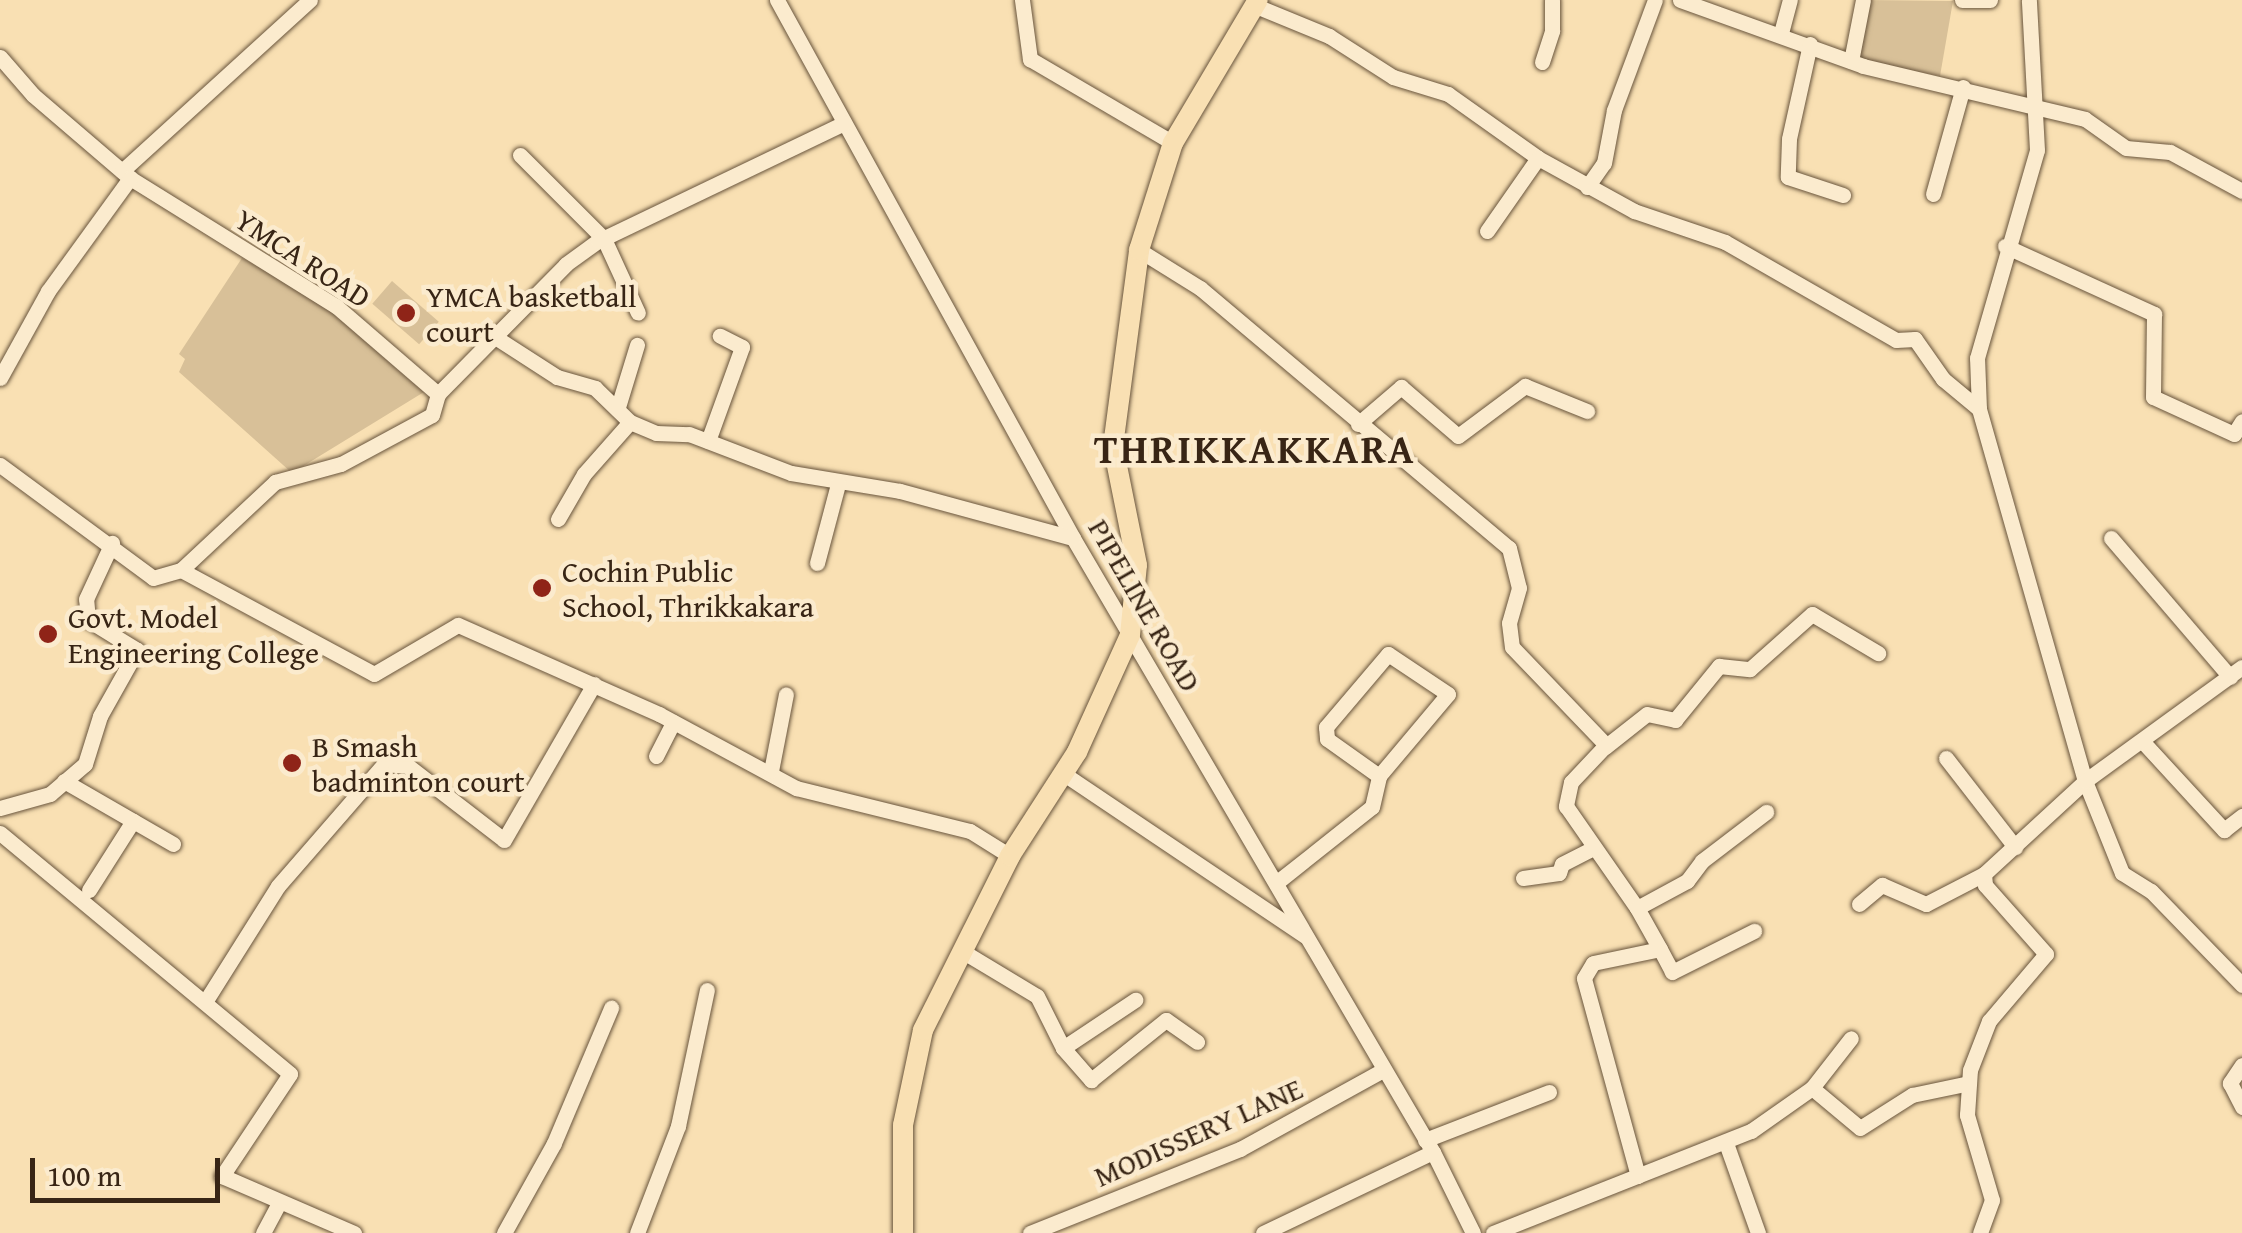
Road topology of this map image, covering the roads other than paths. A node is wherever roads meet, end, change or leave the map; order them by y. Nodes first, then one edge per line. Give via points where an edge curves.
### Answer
1 (310, 0) edge
2 (776, 0) edge
3 (1022, 0) edge
4 (1552, 0) edge
5 (1655, 0) edge
6 (1680, 0) edge
7 (1790, 0) edge
8 (1863, 0) edge
9 (1962, 0) edge
10 (1990, 0) edge
11 (2029, 0) edge
12 (1257, 3) edge
13 (1781, 34) junction
14 (1810, 44) junction
15 (0, 57) edge
16 (1850, 61) junction
17 (1542, 62) dead end
18 (1963, 87) junction
19 (2037, 104) junction
20 (844, 122) junction
21 (1173, 142) junction
22 (520, 155) dead end
23 (1538, 158) junction
24 (126, 175) junction
25 (1587, 186) junction
26 (2242, 191) edge
27 (1934, 194) dead end
28 (1843, 195) dead end
29 (1487, 231) dead end
30 (604, 239) junction
31 (2005, 246) junction
32 (1139, 250) junction
33 (638, 313) dead end
34 (720, 336) dead end
35 (495, 337) junction
36 (637, 345) dead end
37 (0, 378) edge
38 (438, 394) junction
39 (618, 407) junction
40 (1979, 409) junction
41 (1587, 412) dead end
42 (2242, 421) edge
43 (630, 422) junction
44 (1358, 424) junction
45 (708, 441) junction
46 (0, 465) edge
47 (838, 484) junction
48 (558, 518) dead end
49 (1074, 538) junction
50 (2111, 538) dead end
51 (112, 544) junction
52 (817, 563) dead end
53 (181, 570) junction
54 (1130, 635) junction
55 (1878, 653) dead end
56 (2236, 672) edge
57 (594, 684) junction
58 (786, 694) dead end
59 (673, 722) junction
60 (2143, 742) junction
61 (1605, 747) junction
62 (656, 756) dead end
63 (1946, 758) dead end
64 (771, 772) junction
65 (1064, 774) junction
66 (1379, 776) junction
67 (2085, 780) junction
68 (64, 782) junction
69 (0, 808) edge
70 (1766, 812) dead end
71 (2242, 816) edge
72 (134, 821) junction
73 (0, 833) edge
74 (173, 844) dead end
75 (2015, 847) junction
76 (1594, 848) junction
77 (1010, 856) junction
78 (1984, 874) junction
79 (1523, 878) dead end
80 (1276, 884) junction
81 (88, 890) dead end
82 (1859, 904) dead end
83 (1637, 908) junction
84 (1754, 931) dead end
85 (1308, 938) junction
86 (1660, 949) junction
87 (962, 951) junction
88 (2242, 960) edge
89 (2227, 972) junction
90 (2242, 984) edge
91 (707, 990) dead end
92 (1135, 1000) dead end
93 (205, 1002) junction
94 (611, 1008) dead end
95 (1851, 1038) dead end
96 (1197, 1042) dead end
97 (1063, 1048) junction
98 (2242, 1065) edge
99 (1383, 1070) junction
100 (1969, 1083) junction
101 (1812, 1088) junction
102 (1549, 1092) dead end
103 (2242, 1107) edge
104 (1726, 1143) junction
105 (1429, 1146) junction
106 (1638, 1176) junction
107 (278, 1205) junction
108 (263, 1233) edge
109 (354, 1233) edge
110 (504, 1233) edge
111 (637, 1233) edge
112 (902, 1233) edge
113 (1030, 1233) edge
114 (1264, 1233) edge
115 (1472, 1233) edge
116 (1493, 1233) edge
117 (1758, 1233) edge
118 (1980, 1233) edge

1 - 24 street
2 - 20 street, PIPELINE ROAD
3 - 21 street via 1030,59
4 - 17 street
5 - 25 street via 1614,110 1604,163
6 - 13 street
7 - 13 street
8 - 16 street
9 - 10 street
11 - 19 street
12 - 21 main road
12 - 23 street via 1329,36 1393,77 1448,94
13 - 14 street
14 - 16 street
14 - 28 street via 1789,139 1788,177
15 - 24 street, YMCA ROAD via 33,95
16 - 18 street
18 - 19 street
18 - 27 street
19 - 26 street via 2085,119 2126,148 2170,152
19 - 31 street via 2037,150
20 - 30 street
20 - 49 street, PIPELINE ROAD
21 - 32 main road
22 - 30 street
23 - 25 street
23 - 29 street
24 - 37 street
24 - 38 street, YMCA ROAD via 336,306
25 - 40 street via 1725,242 1896,340 1915,339 1943,379
30 - 33 street
30 - 35 street via 566,264
31 - 40 street via 1976,358
31 - 42 street via 2154,314 2153,397 2234,434
32 - 44 street via 1200,288
32 - 54 main road via 1113,446 1137,566
34 - 45 street via 742,347
35 - 38 street
35 - 39 street
36 - 39 street
38 - 53 street via 432,415 417,424 340,464 275,482
39 - 43 street
40 - 67 street
41 - 44 street via 1524,386 1458,436 1401,388
43 - 45 street
43 - 48 street via 584,474
44 - 61 street via 1509,548 1519,588 1509,622 1512,647
45 - 47 street
46 - 51 street
47 - 49 street via 900,490
47 - 52 street
49 - 54 street, PIPELINE ROAD
50 - 56 street
51 - 53 street via 153,578
51 - 68 street via 86,599 88,620 137,650 100,716 85,764
53 - 57 street via 374,674 458,624
54 - 65 main road
54 - 80 street, PIPELINE ROAD
55 - 61 street via 1812,614 1750,669 1719,666 1675,720 1648,714
56 - 60 street
57 - 59 street
57 - 93 street via 504,840 408,766 384,764 278,886
58 - 64 street
59 - 62 street
59 - 64 street
60 - 67 street
60 - 71 street via 2224,830
61 - 76 street via 1564,798
63 - 75 street
64 - 77 street via 796,788 970,831
65 - 77 main road
65 - 85 street
66 - 66 street via 1448,694 1388,654 1326,727 1327,739
66 - 80 street via 1372,807
67 - 75 street
67 - 89 street via 2122,874 2151,892
68 - 69 street via 50,794
68 - 72 street
70 - 83 street via 1702,861 1688,881
72 - 74 street
72 - 81 street
73 - 93 street
75 - 78 street
76 - 79 street via 1562,864 1559,873
76 - 83 street
77 - 87 main road
78 - 82 street via 1926,904 1882,885
78 - 100 street via 1985,885 2046,954 1989,1021
80 - 85 street, PIPELINE ROAD
83 - 86 street
84 - 86 street via 1672,972
85 - 99 street, PIPELINE ROAD
86 - 106 street via 1593,964 1584,978
87 - 97 street via 1037,996
87 - 112 main road via 917,1047 904,1125
88 - 89 street
89 - 90 street
91 - 111 street via 678,1126
92 - 97 street
93 - 107 street via 290,1074 222,1176
94 - 110 street via 554,1144
95 - 101 street
96 - 97 street via 1166,1020 1091,1080
98 - 103 street via 2230,1083
99 - 105 street, PIPELINE ROAD
99 - 113 street, MODISSERY LANE via 1240,1150
100 - 101 street via 1912,1095 1860,1128
100 - 118 street via 1967,1115 1992,1200
101 - 104 street
102 - 105 street
104 - 106 street
104 - 117 street
105 - 114 street
105 - 115 street, PIPELINE ROAD
106 - 116 street
107 - 108 street
107 - 109 street

